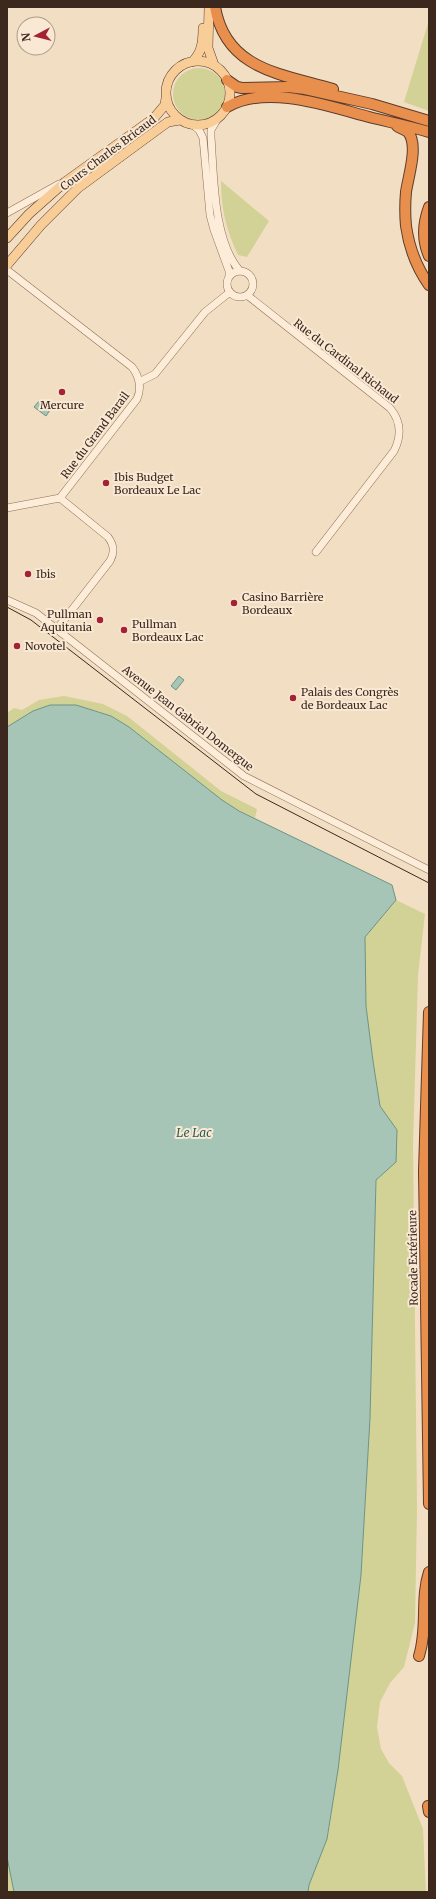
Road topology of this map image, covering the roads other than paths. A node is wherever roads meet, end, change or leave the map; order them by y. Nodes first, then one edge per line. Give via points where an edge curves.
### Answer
1 (204, 7) edge
2 (209, 7) edge
3 (215, 7) edge
4 (192, 62) junction
5 (214, 65) junction
6 (227, 80) junction
7 (166, 98) junction
8 (372, 104) junction
9 (227, 107) junction
10 (389, 109) junction
11 (429, 116) edge
12 (218, 118) junction
13 (180, 120) junction
14 (386, 121) junction
15 (429, 121) edge
16 (193, 125) junction
17 (429, 132) edge
18 (65, 182) junction
19 (429, 207) edge
20 (7, 214) edge
21 (7, 238) edge
22 (429, 256) edge
23 (7, 266) edge
24 (7, 270) edge
25 (240, 271) junction
26 (229, 277) junction
27 (429, 285) edge
28 (230, 292) junction
29 (247, 295) junction
30 (139, 382) junction
31 (60, 498) junction
32 (7, 508) edge
33 (316, 552) dead end
34 (7, 600) edge
35 (57, 629) junction
36 (429, 870) edge
37 (429, 1012) edge
38 (429, 1504) edge
39 (429, 1572) edge
40 (419, 1656) dead end

1 - 4 main road via 200,50 198,57
2 - 5 main road via 208,48
3 - 8 highway via 223,33 234,50 246,60
4 - 5 main road via 200,61
4 - 7 main road via 183,65 172,75 166,88
5 - 6 main road
6 - 8 highway via 236,87 299,88
6 - 9 main road via 230,89
7 - 13 main road via 169,107
7 - 18 main road, Cours Charles Bricaud via 165,105 154,118
8 - 10 highway
9 - 12 main road
9 - 14 highway via 241,100 273,97 305,99
10 - 11 highway
10 - 15 highway
12 - 16 main road via 206,124
12 - 25 street via 211,130 217,214 220,229
13 - 16 main road
13 - 23 main road, Cours Charles Bricaud via 168,122 78,188 41,225
14 - 17 highway
14 - 27 highway via 407,131 410,136 413,155 406,193 406,225 419,269
16 - 26 street via 200,130 203,138 210,215 229,270
18 - 20 street
18 - 21 main road, Cours Charles Bricaud
19 - 22 highway via 424,226 424,239
24 - 30 street, Rue du Grand Barail via 132,367
25 - 26 street
25 - 29 street via 247,273 252,280 252,288
26 - 28 street via 227,285
28 - 29 street via 240,297
28 - 30 street via 205,312 155,374
29 - 33 street, Rue du Cardinal Richaud via 390,408 399,423 400,438 394,451
30 - 31 street, Rue du Grand Barail via 137,399
31 - 32 street
31 - 35 street via 108,537 114,548 110,561
34 - 35 street, Avenue Jean Gabriel Domergue via 36,613
35 - 36 street, Avenue Jean Gabriel Domergue via 244,776
37 - 38 highway, Rocade Extérieure via 424,1171
39 - 40 highway via 426,1583 423,1640

